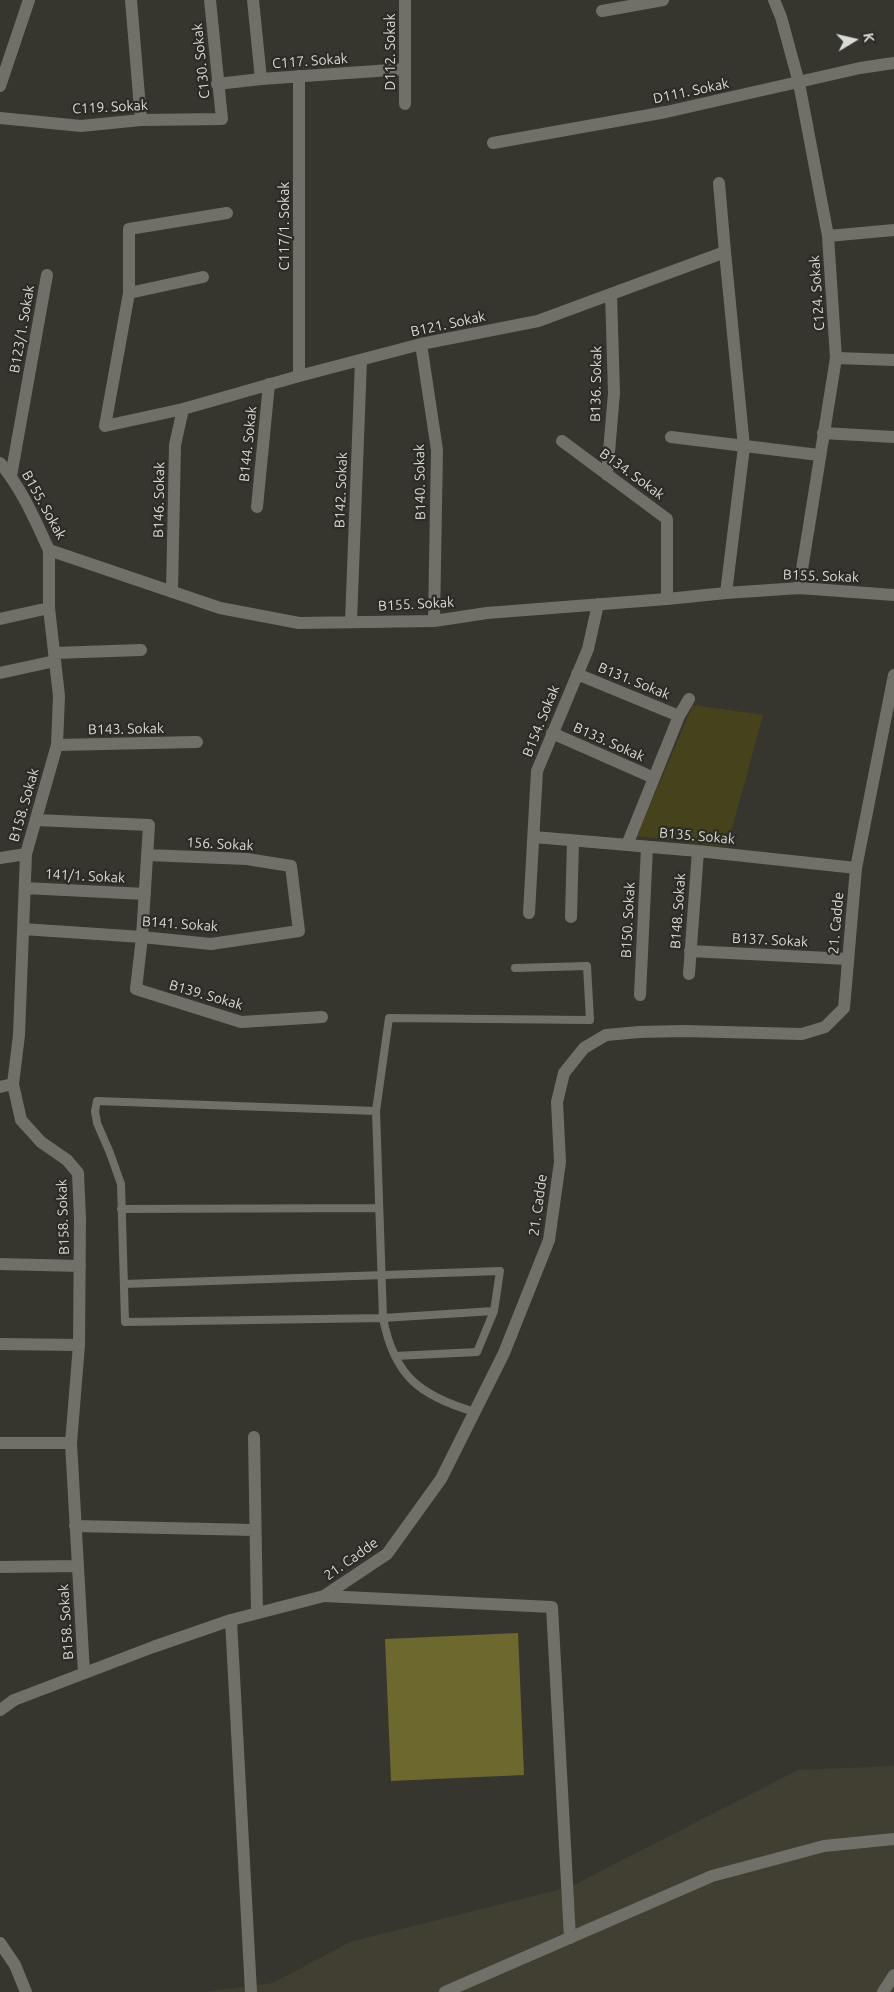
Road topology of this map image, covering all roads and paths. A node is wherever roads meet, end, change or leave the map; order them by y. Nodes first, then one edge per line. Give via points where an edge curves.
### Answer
1 (29, 0) edge
2 (131, 0) edge
3 (210, 0) edge
4 (253, 0) edge
5 (405, 0) edge
6 (663, 0) edge
7 (774, 0) edge
8 (602, 11) dead end
9 (894, 63) edge
10 (405, 69) junction
11 (300, 76) junction
12 (261, 79) junction
13 (799, 83) junction
14 (217, 84) junction
15 (0, 86) edge
16 (405, 104) dead end
17 (0, 118) edge
18 (222, 119) joint
19 (141, 120) junction
20 (493, 143) dead end
21 (719, 183) dead end
22 (227, 213) dead end
23 (894, 230) edge
24 (828, 236) junction
25 (725, 252) junction
26 (47, 275) dead end
27 (203, 277) dead end
28 (129, 293) junction
29 (611, 294) junction
30 (421, 344) junction
31 (836, 358) junction
32 (361, 360) junction
33 (894, 360) edge
34 (299, 376) junction
35 (269, 384) junction
36 (183, 409) junction
37 (823, 433) junction
38 (894, 437) edge
39 (672, 438) dead end
40 (562, 441) dead end
41 (744, 447) junction
42 (819, 455) junction
43 (0, 463) edge
44 (607, 475) junction
45 (11, 476) junction
46 (257, 507) dead end
47 (50, 550) junction
48 (799, 588) junction
49 (172, 592) junction
50 (726, 593) junction
51 (894, 595) edge
52 (667, 599) junction
53 (598, 604) junction
54 (49, 608) junction
55 (0, 619) edge
56 (434, 621) junction
57 (351, 622) junction
58 (141, 650) dead end
59 (54, 657) junction
60 (0, 673) edge
61 (577, 674) junction
62 (894, 675) edge
63 (688, 699) dead end
64 (679, 716) junction
65 (552, 734) junction
66 (197, 742) dead end
67 (56, 746) junction
68 (654, 778) junction
69 (36, 820) junction
70 (534, 838) junction
71 (573, 841) junction
72 (627, 845) junction
73 (647, 847) junction
74 (698, 850) junction
75 (26, 854) junction
76 (147, 855) junction
77 (0, 858) edge
78 (291, 866) joint
79 (856, 868) junction
80 (25, 888) junction
81 (145, 894) junction
82 (529, 913) dead end
83 (571, 917) dead end
84 (23, 929) junction
85 (142, 936) junction
86 (690, 950) junction
87 (848, 958) junction
88 (515, 968) dead end
89 (689, 974) dead end
90 (640, 995) dead end
91 (322, 1016) dead end
92 (13, 1084) junction
93 (0, 1086) edge
94 (376, 1111) junction
95 (379, 1208) junction
96 (121, 1209) junction
97 (0, 1264) edge
98 (80, 1266) junction
99 (381, 1275) junction
100 (124, 1284) junction
101 (494, 1311) junction
102 (383, 1318) junction
103 (0, 1344) edge
104 (79, 1345) junction
105 (394, 1356) junction
106 (475, 1412) junction
107 (254, 1437) dead end
108 (0, 1443) edge
109 (72, 1443) junction
110 (76, 1526) junction
111 (255, 1530) junction
112 (77, 1566) junction
113 (0, 1567) edge
114 (324, 1596) junction
115 (257, 1613) junction
116 (231, 1620) junction
117 (84, 1673) junction
118 (0, 1710) edge
119 (894, 1839) edge
120 (570, 1938) junction
121 (0, 1943) edge
122 (894, 1975) edge
123 (26, 1992) edge
124 (251, 1992) edge
125 (445, 1992) edge
126 (883, 1992) edge

1 - 15 street
2 - 19 street
3 - 14 street, C130. Sokak
4 - 12 street
5 - 10 street, D112. Sokak
6 - 8 street
7 - 13 street, C124. Sokak
9 - 13 street, D111. Sokak
10 - 11 street, C117. Sokak
10 - 16 street, D112. Sokak
11 - 12 street, C117. Sokak
11 - 34 street, C117/1. Sokak
12 - 14 street, C117. Sokak
13 - 20 street, D111. Sokak via 666,112
13 - 24 street, C124. Sokak
14 - 18 street, C130. Sokak
17 - 19 street, C119. Sokak via 81,126
18 - 19 street, C119. Sokak
21 - 25 street
22 - 28 street via 129,230
23 - 24 street
24 - 31 street, C124. Sokak
25 - 29 street, B121. Sokak
25 - 41 street
26 - 45 street, B123/1. Sokak
27 - 28 street
28 - 36 street, B121. Sokak via 106,426
29 - 30 street, B121. Sokak via 538,321
29 - 44 street, B136. Sokak via 614,393
30 - 32 street, B121. Sokak
30 - 56 street, B140. Sokak via 437,450
31 - 33 street
31 - 37 street, C124. Sokak
32 - 34 street, B121. Sokak
32 - 57 street, B142. Sokak
34 - 35 street, B121. Sokak
35 - 36 street, B121. Sokak
35 - 46 street, B144. Sokak
36 - 49 street, B146. Sokak via 175,445
37 - 38 street
37 - 42 street, C124. Sokak
39 - 41 street
40 - 44 street, B134. Sokak
41 - 42 street
41 - 50 street
42 - 48 street, C124. Sokak
43 - 45 street, B155. Sokak
44 - 52 street, B134. Sokak via 667,519
45 - 47 street, B155. Sokak
47 - 49 street, B155. Sokak
47 - 54 street, B158. Sokak
48 - 50 street, B155. Sokak
48 - 51 street, B155. Sokak
49 - 57 street, B155. Sokak via 220,608 299,623
50 - 52 street, B155. Sokak
52 - 53 street, B155. Sokak
53 - 56 street, B155. Sokak
53 - 61 street, B154. Sokak via 588,649
54 - 55 street
54 - 59 street, B158. Sokak
56 - 57 street, B155. Sokak
58 - 59 street
59 - 60 street
59 - 67 street, B158. Sokak via 59,696
61 - 64 street, B131. Sokak
61 - 65 street, B154. Sokak
62 - 79 street, 21. Cadde
63 - 64 street
64 - 68 street
65 - 68 street, B133. Sokak
65 - 70 street, B154. Sokak via 537,771
66 - 67 street, B143. Sokak
67 - 69 street, B158. Sokak
68 - 72 street
69 - 75 street, B158. Sokak
69 - 76 street via 149,825
70 - 71 street, B135. Sokak
70 - 82 street, B154. Sokak
71 - 72 street, B135. Sokak
71 - 83 street
72 - 73 street, B135. Sokak
73 - 74 street, B135. Sokak
73 - 90 street, B150. Sokak
74 - 79 street, B135. Sokak
74 - 86 street, B148. Sokak
75 - 77 street
75 - 80 street, B158. Sokak
76 - 78 street, 156. Sokak via 247,859
76 - 81 street
78 - 85 street, B141. Sokak via 299,931 211,944
79 - 87 street, 21. Cadde
80 - 81 street, 141/1. Sokak
80 - 84 street, B158. Sokak
81 - 85 street
84 - 85 street, B141. Sokak
84 - 92 street, B158. Sokak via 19,1035
85 - 91 street, B139. Sokak via 136,989 241,1022
86 - 87 street, B137. Sokak
86 - 89 street, B148. Sokak
87 - 106 street, 21. Cadde via 844,1008 825,1027 802,1034 684,1031 614,1034 584,1048 564,1073 557,1102 560,1162 549,1240 504,1353
88 - 94 lane via 587,966 590,1020 389,1018
92 - 93 street
92 - 98 street, B158. Sokak via 20,1120 78,1173
94 - 95 lane
94 - 96 lane via 97,1102 97,1123 120,1184
95 - 96 lane
95 - 99 lane
96 - 100 lane
97 - 98 street
98 - 104 street, B158. Sokak
99 - 100 lane
99 - 101 lane via 500,1271
99 - 102 lane
100 - 102 lane via 125,1322
101 - 102 lane
101 - 105 lane via 477,1352
102 - 105 lane
103 - 104 street
104 - 109 street, B158. Sokak
105 - 106 lane via 418,1387 437,1399
106 - 114 street, 21. Cadde via 441,1479 388,1554
107 - 111 street
108 - 109 street
109 - 110 street, B158. Sokak
110 - 111 street
110 - 112 street, B158. Sokak
111 - 115 street
112 - 113 street
112 - 117 street, B158. Sokak
114 - 115 street, 21. Cadde
114 - 120 street via 552,1607
115 - 116 street, 21. Cadde
116 - 117 street, 21. Cadde
116 - 124 street
117 - 118 street, 21. Cadde via 14,1700
119 - 120 street via 824,1846 712,1876
120 - 125 street
121 - 123 street via 15,1965
122 - 126 street

